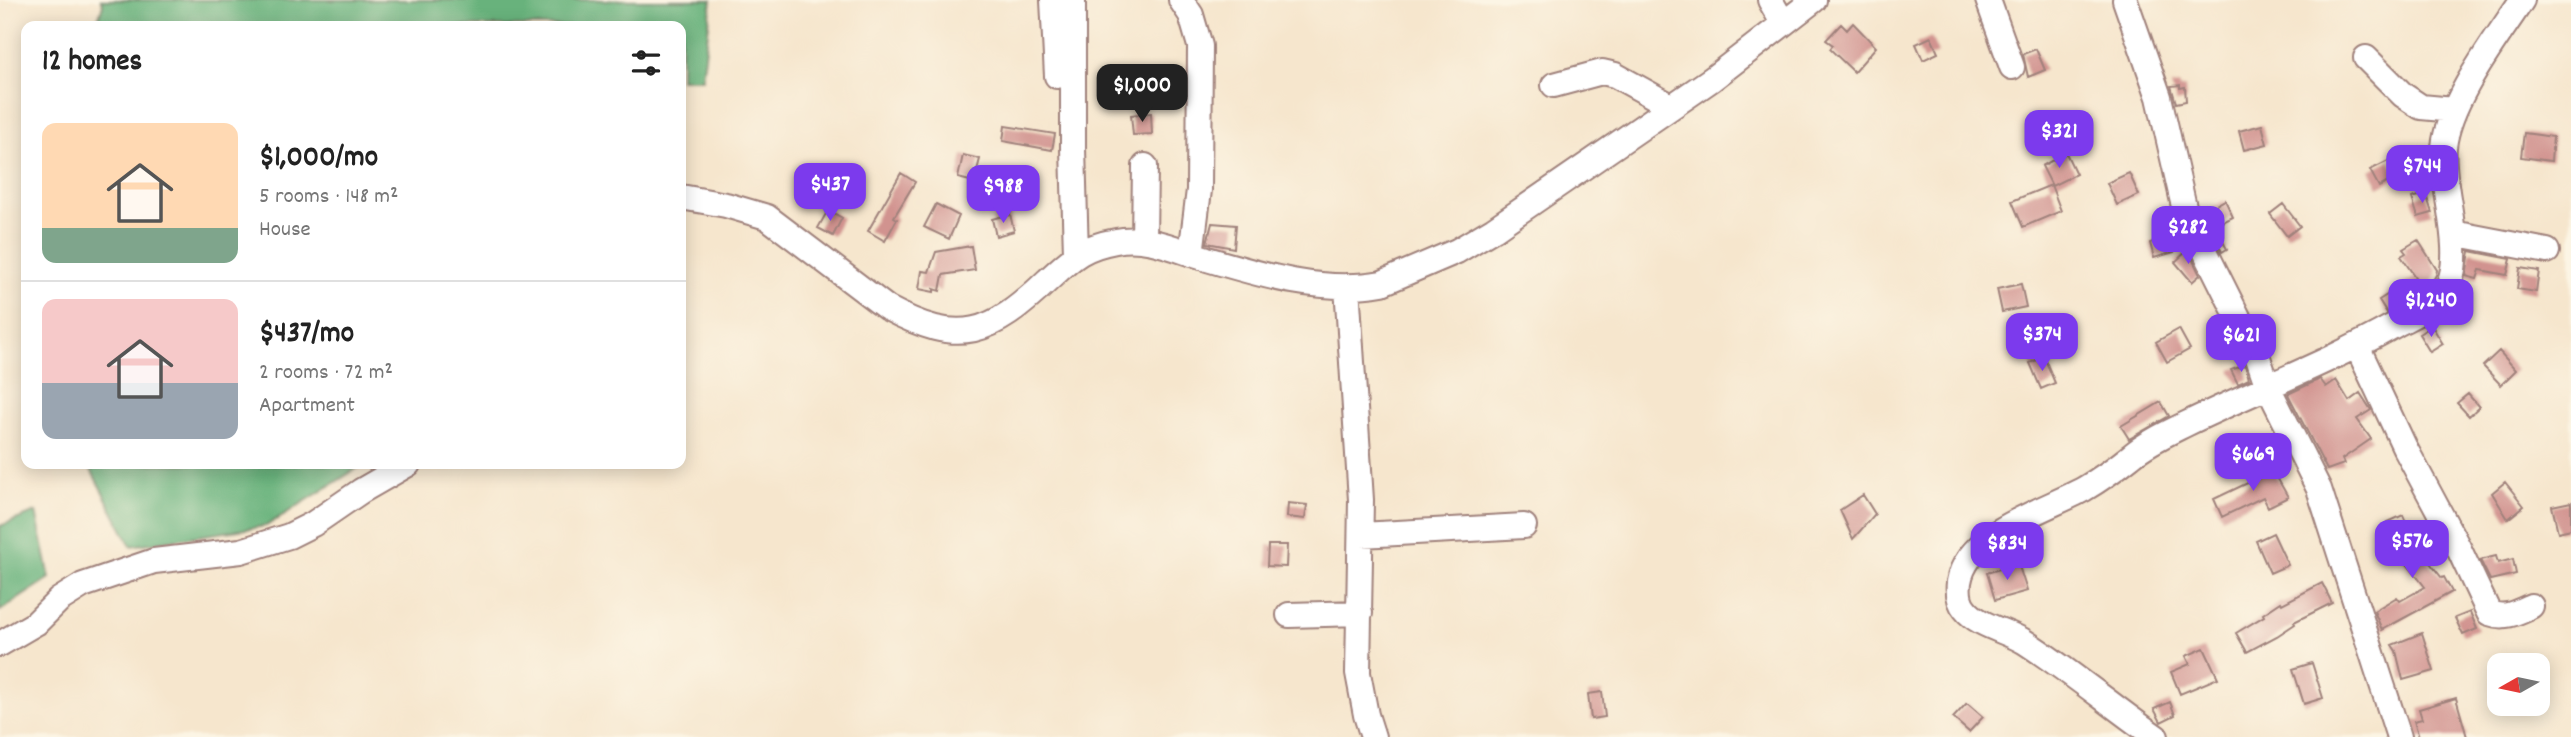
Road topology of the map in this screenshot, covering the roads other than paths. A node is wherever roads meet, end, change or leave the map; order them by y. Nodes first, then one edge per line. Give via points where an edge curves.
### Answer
1 (1053, 0) edge
2 (1073, 0) edge
3 (1181, 0) edge
4 (1770, 0) edge
5 (1814, 0) edge
6 (1988, 0) edge
7 (2125, 0) edge
8 (2522, 0) edge
9 (1783, 23) junction
10 (2366, 58) dead end
11 (2012, 66) dead end
12 (1554, 85) dead end
13 (1671, 106) junction
14 (2454, 110) junction
15 (1058, 125) dead end
16 (1145, 166) dead end
17 (686, 198) edge
18 (2453, 233) junction
19 (1144, 240) junction
20 (2547, 251) dead end
21 (1076, 254) junction
22 (1191, 254) junction
23 (1347, 286) junction
24 (2357, 346) junction
25 (2268, 387) junction
26 (399, 469) edge
27 (1524, 526) dead end
28 (1361, 535) junction
29 (2531, 606) dead end
30 (1360, 613) junction
31 (1289, 615) dead end
32 (0, 644) edge
33 (1373, 737) edge
34 (2156, 737) edge
35 (2399, 737) edge

1 - 15 street
2 - 21 street
3 - 22 street via 1191,15 1200,46 1199,190
4 - 9 street
5 - 9 street
6 - 11 street
7 - 25 street via 2159,97 2185,211 2258,355
8 - 14 street
9 - 13 street
10 - 14 street via 2421,107
12 - 13 street via 1602,72
13 - 23 street via 1457,251 1382,283
14 - 18 street via 2444,145
16 - 19 street
17 - 21 street via 767,217 887,308 909,320 951,332 967,332 1002,318
18 - 20 street
18 - 24 street via 2454,262 2444,293
19 - 21 street via 1111,242
19 - 22 street
22 - 23 street via 1309,284
23 - 28 street
24 - 25 street
24 - 29 street via 2489,613 2500,617
25 - 34 street via 2164,436 2083,489 1989,538 1961,571 1958,594 1965,610 2023,640
25 - 35 street via 2329,515
26 - 32 street via 282,539 241,551 154,561 83,585 36,623
27 - 28 street
28 - 30 street
30 - 31 street
30 - 33 street via 1358,673

